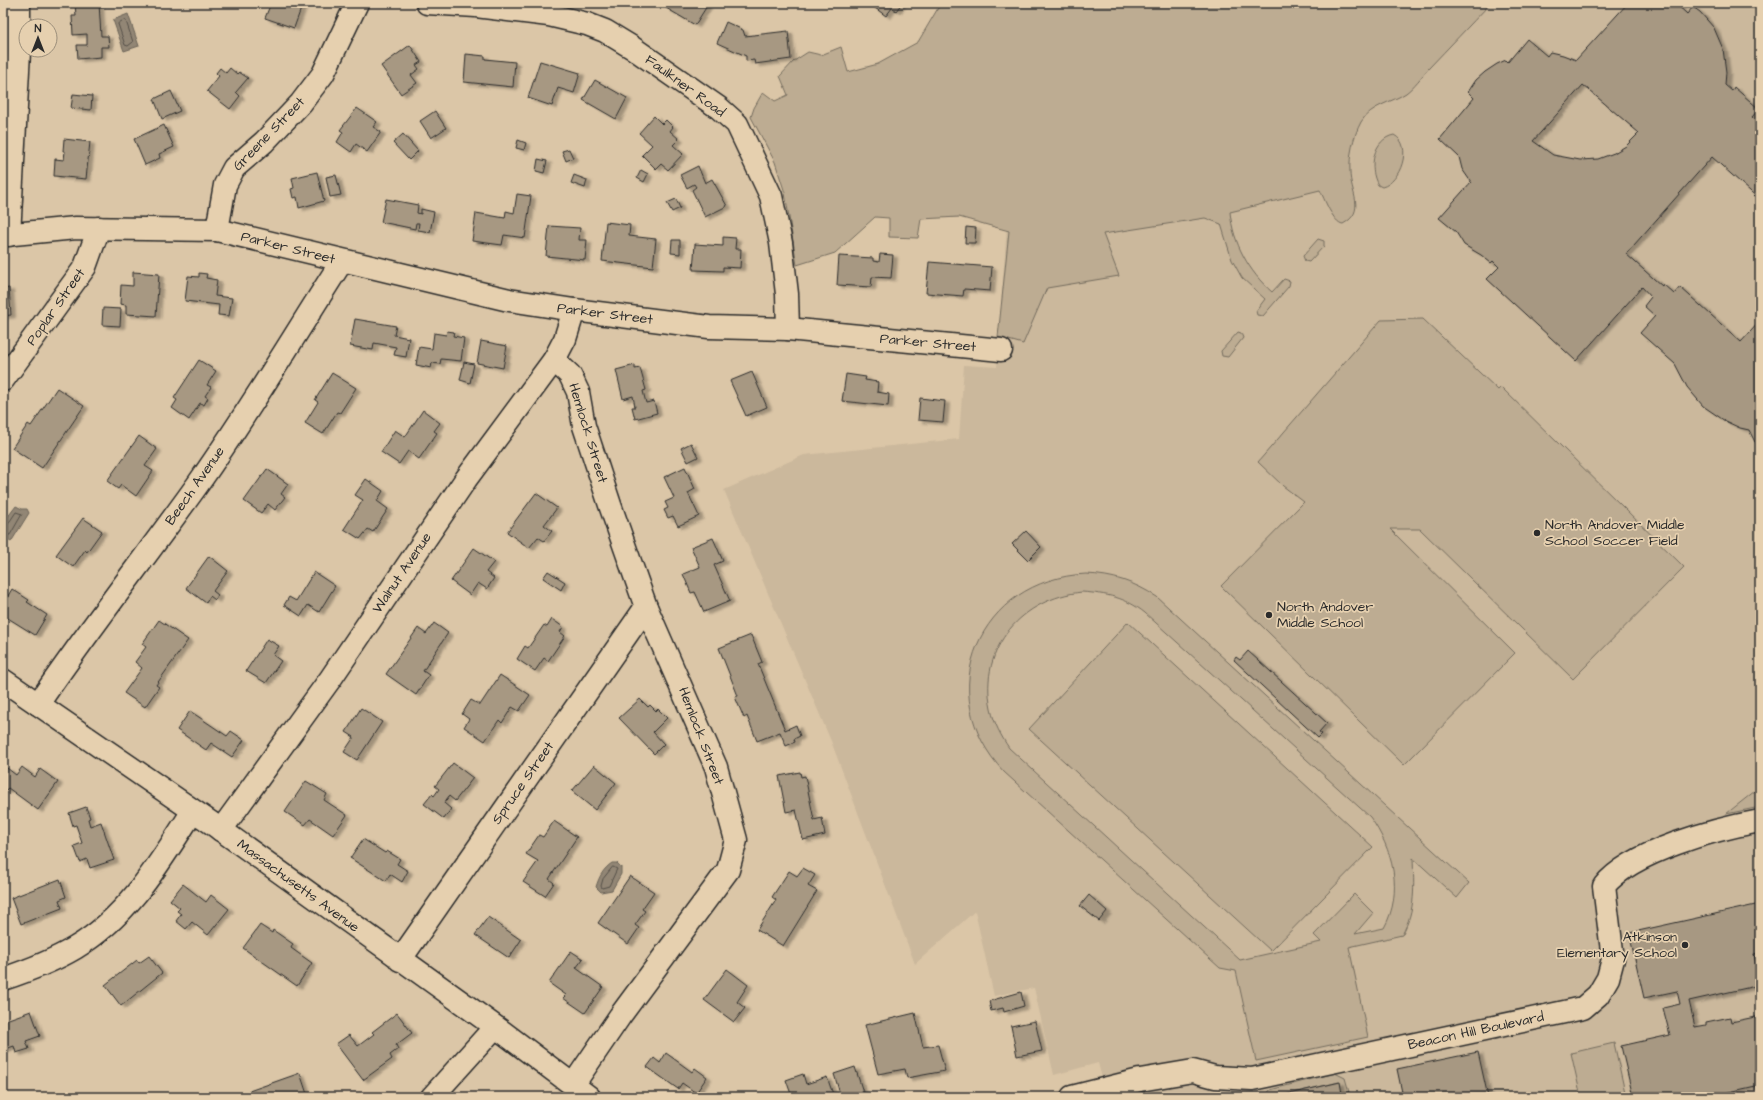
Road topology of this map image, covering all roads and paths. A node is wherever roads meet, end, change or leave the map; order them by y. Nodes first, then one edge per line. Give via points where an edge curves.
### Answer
1 (18, 3) edge
2 (357, 3) edge
3 (427, 3) edge
4 (99, 228) junction
5 (217, 230) junction
6 (6, 235) edge
7 (342, 261) junction
8 (574, 310) junction
9 (788, 330) junction
10 (1001, 350) dead end
11 (554, 360) junction
12 (3, 380) edge
13 (646, 607) junction
14 (3, 680) edge
15 (38, 704) junction
16 (193, 811) junction
17 (1760, 821) edge
18 (221, 830) junction
19 (400, 960) junction
20 (3, 979) edge
21 (495, 1028) junction
22 (1235, 1088) edge
23 (581, 1091) edge
24 (432, 1097) edge
25 (1072, 1097) edge

1 - 6 street via 19,52
2 - 5 street, Greene Street via 323,74 301,103 264,142 234,168 224,186
3 - 9 street, Faulkner Road via 549,15 587,24 605,31 633,48 720,108 736,124 771,196 781,243
4 - 5 street
4 - 6 street
4 - 12 street, Poplar Street via 85,267
5 - 7 street, Parker Street
7 - 8 street, Parker Street via 509,300
7 - 15 street, Beech Avenue via 198,484 76,648
8 - 9 street, Parker Street via 709,327
8 - 11 street, Walnut Avenue via 565,339
9 - 10 street, Parker Street
11 - 13 street, Hemlock Street via 570,375 578,392 584,426
11 - 18 street, Walnut Avenue via 466,479 331,678
13 - 19 street, Spruce Street
13 - 23 street, Hemlock Street via 716,767 736,840 728,870 620,1016
14 - 15 street, Massachusetts Avenue
15 - 16 street, Massachusetts Avenue
16 - 18 street, Massachusetts Avenue
16 - 20 street via 152,874 114,920 75,948
17 - 22 street, Beacon Hill Boulevard via 1696,837 1651,853 1614,875 1604,886 1613,959 1608,978 1598,995 1583,1008 1252,1079
18 - 19 street, Massachusetts Avenue
19 - 21 street, Massachusetts Avenue
21 - 23 street, Massachusetts Avenue
21 - 24 street
22 - 25 street, Beacon Hill Boulevard via 1215,1077 1193,1071 1140,1080

